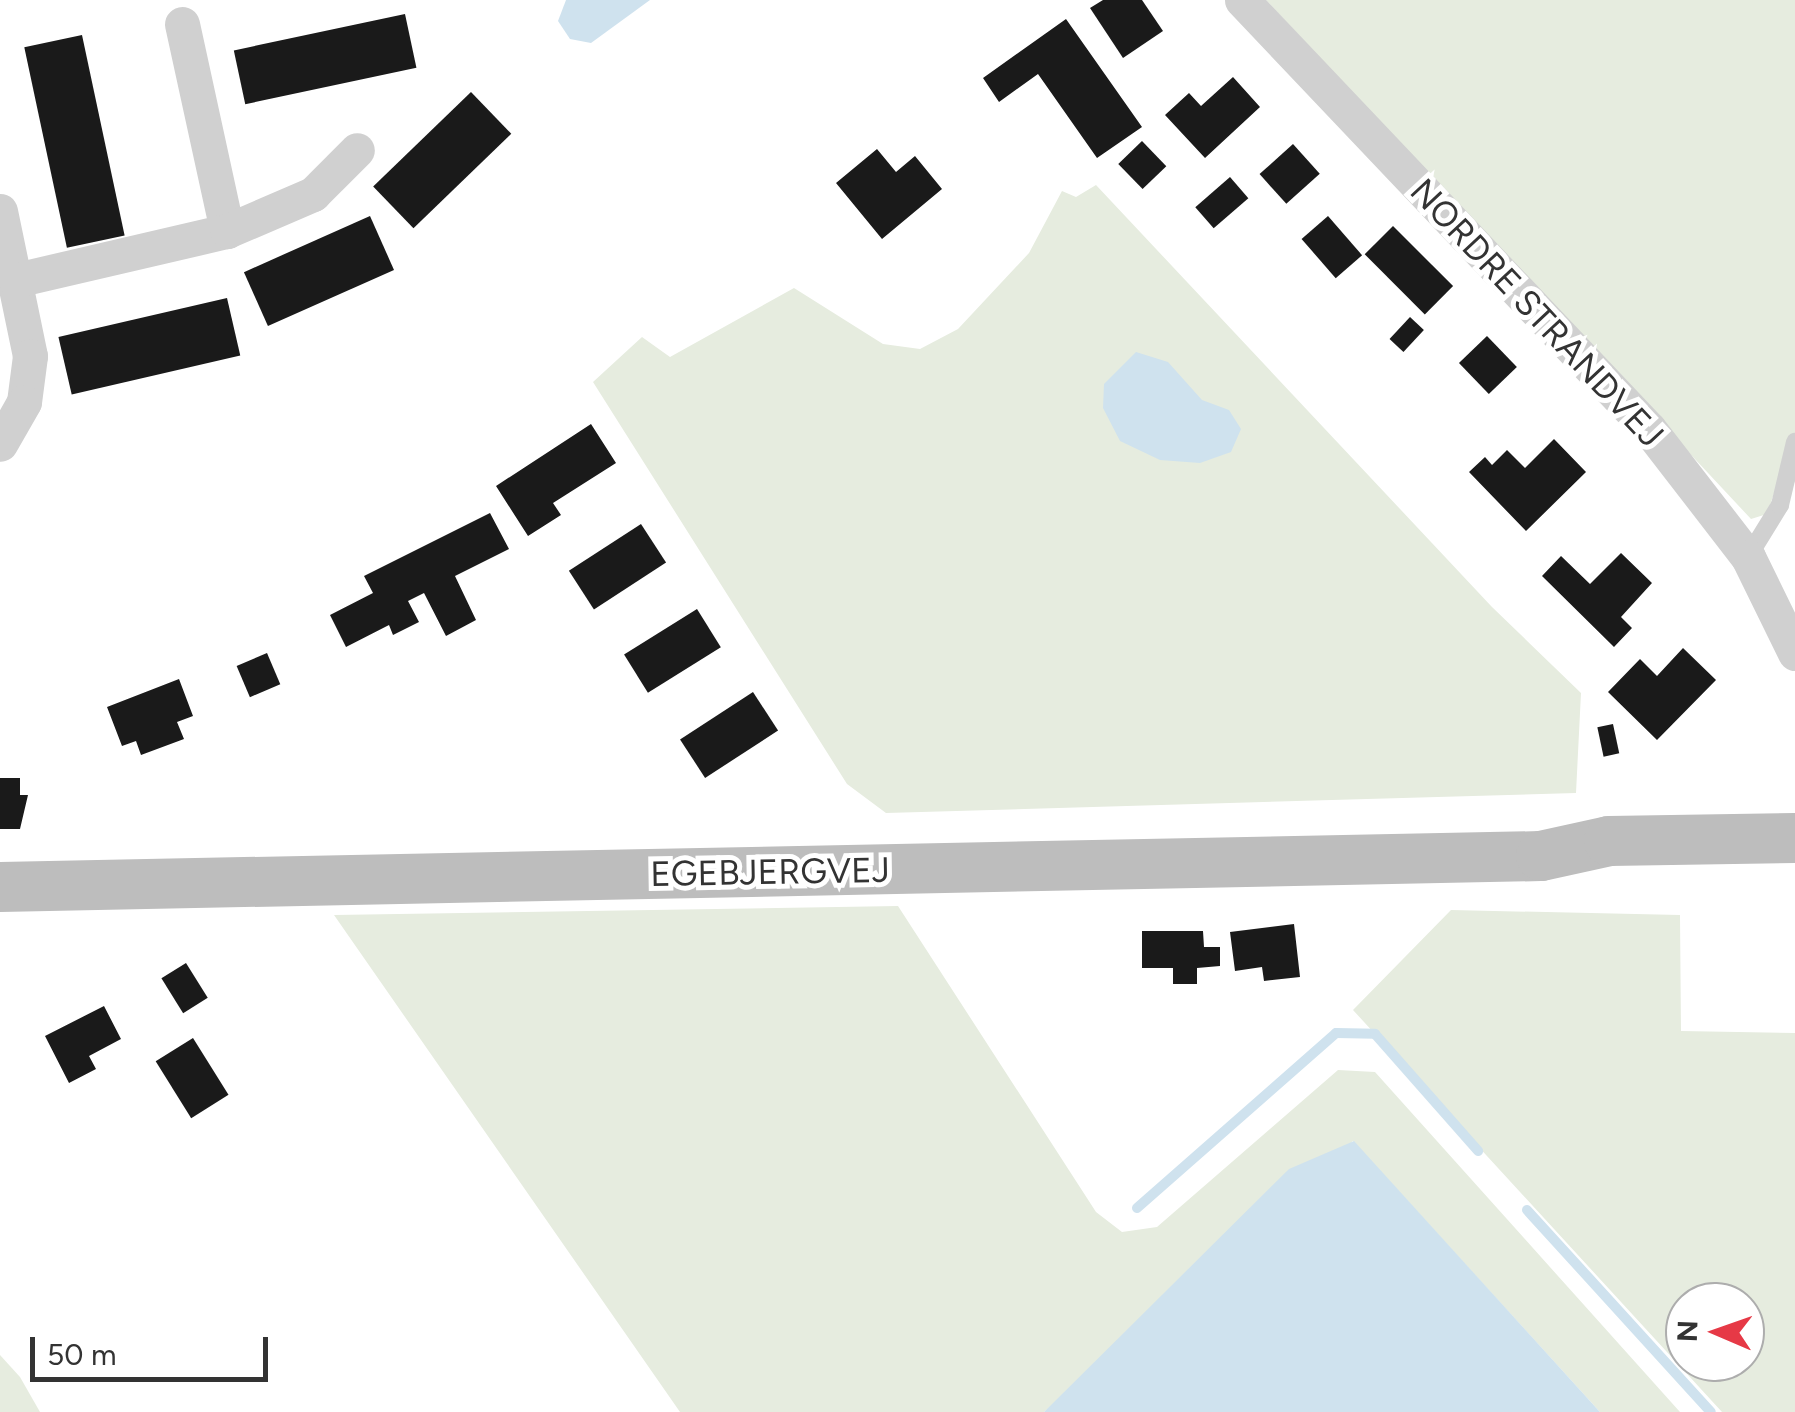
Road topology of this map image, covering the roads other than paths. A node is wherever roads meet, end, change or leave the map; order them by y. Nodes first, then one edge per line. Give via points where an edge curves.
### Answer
1 (1242, 0) edge
2 (182, 24) dead end
3 (356, 150) dead end
4 (0, 211) edge
5 (227, 231) junction
6 (16, 280) junction
7 (1795, 442) edge
8 (0, 444) edge
9 (1748, 558) junction
10 (1795, 653) edge
11 (1795, 838) edge
12 (1541, 856) junction
13 (1795, 866) edge
14 (0, 887) edge

1 - 9 street, NORDRE STRANDVEJ via 1649,430
2 - 5 street
3 - 5 street via 313,194
4 - 6 street
5 - 6 street
6 - 8 street via 30,356 24,402
7 - 9 lane via 1780,505
9 - 10 street, NORDRE STRANDVEJ
11 - 12 street, EGEBJERGVEJ via 1609,840
12 - 13 street, EGEBJERGVEJ via 1609,869
12 - 14 street, EGEBJERGVEJ

